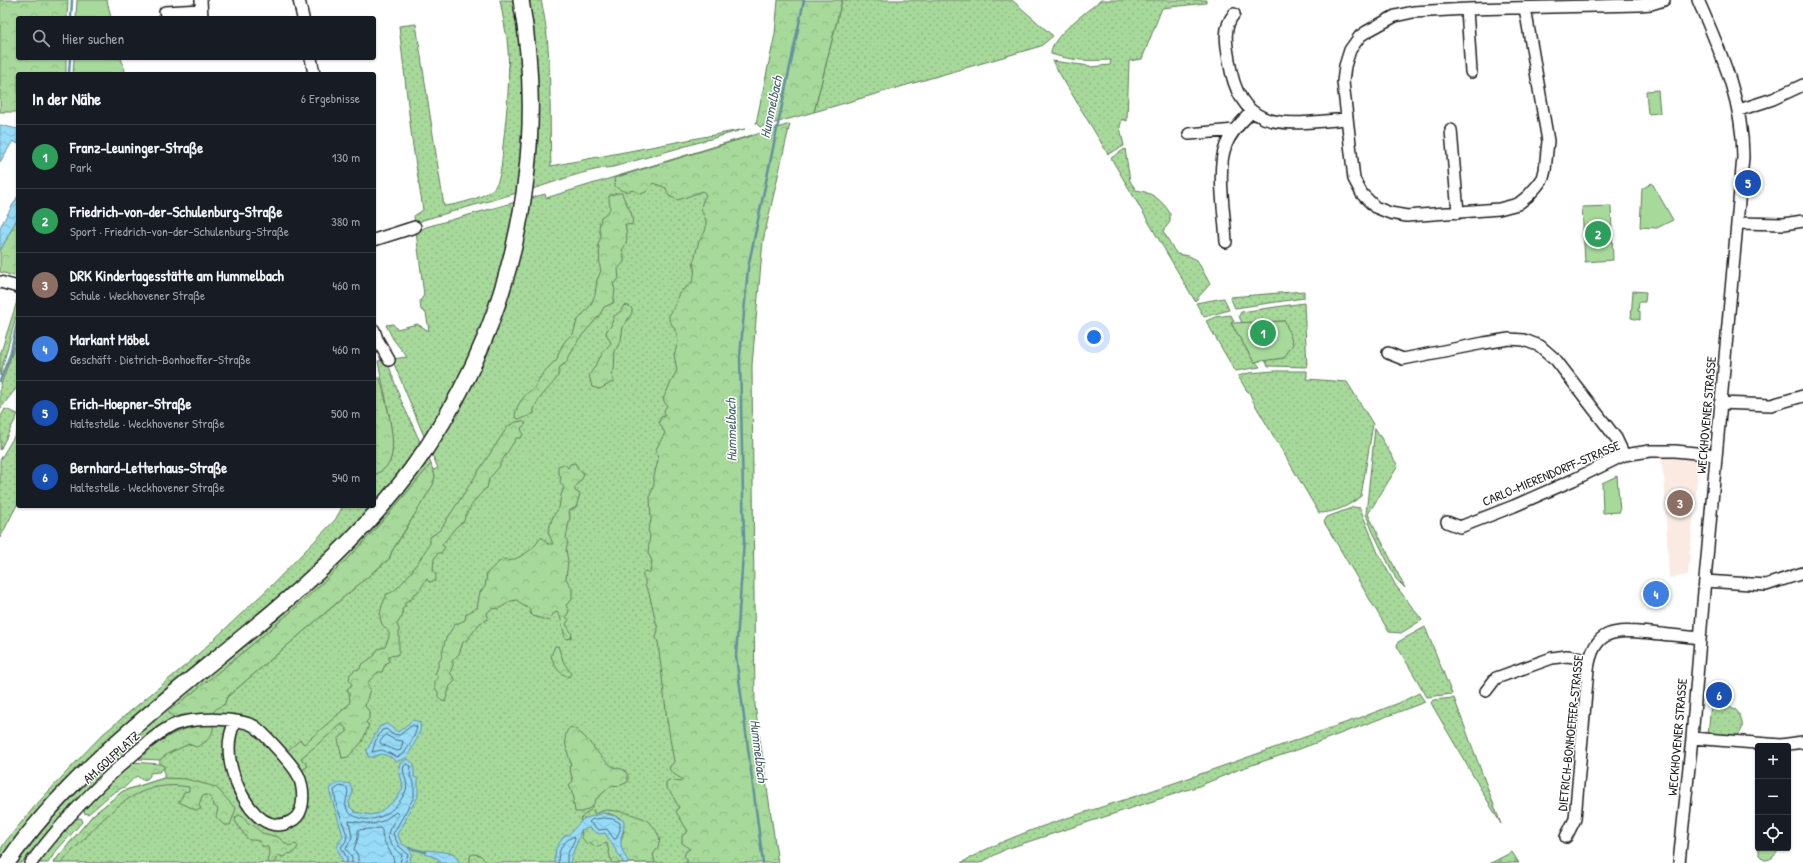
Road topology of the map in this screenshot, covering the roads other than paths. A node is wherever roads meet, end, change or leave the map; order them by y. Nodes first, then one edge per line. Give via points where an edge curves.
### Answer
1 (299, 0) edge
2 (520, 0) edge
3 (1664, 0) edge
4 (1698, 0) edge
5 (1608, 3) edge
6 (1567, 4) edge
7 (1449, 5) edge
8 (1525, 8) junction
9 (201, 9) edge
10 (1467, 9) junction
11 (165, 12) dead end
12 (1234, 14) dead end
13 (303, 16) edge
14 (312, 60) edge
15 (314, 72) edge
16 (1471, 72) dead end
17 (1803, 85) edge
18 (1739, 110) junction
19 (1252, 111) junction
20 (1346, 119) junction
21 (1235, 130) junction
22 (1451, 130) dead end
23 (1189, 134) dead end
24 (1458, 212) junction
25 (1803, 221) edge
26 (1737, 223) junction
27 (415, 227) dead end
28 (376, 239) edge
29 (1226, 242) dead end
30 (0, 282) edge
31 (16, 286) edge
32 (376, 339) edge
33 (1388, 353) dead end
34 (389, 360) dead end
35 (1803, 396) edge
36 (1720, 402) junction
37 (1624, 455) junction
38 (1716, 455) junction
39 (1447, 522) dead end
40 (1803, 573) edge
41 (1705, 581) junction
42 (1700, 638) junction
43 (1589, 660) junction
44 (1486, 690) dead end
45 (235, 722) junction
46 (1692, 738) junction
47 (1803, 742) edge
48 (1566, 837) dead end
49 (7, 863) edge
50 (31, 863) edge
51 (1679, 863) edge

1 - 13 street
2 - 49 main road via 528,52 530,101 529,152 521,216 499,303 478,355 453,406 411,470 358,533 277,608 154,710 93,765 37,824
3 - 5 street via 1652,4
4 - 18 street, WECKHOVENER STRASSE via 1728,70
5 - 6 street
6 - 8 street
7 - 10 street
7 - 20 street via 1395,16 1360,36 1350,50 1345,66 1343,82
8 - 10 street
8 - 24 street via 1547,130 1546,170 1532,192 1518,204 1499,209
9 - 11 street
10 - 16 street
12 - 19 street via 1228,20 1226,30 1231,75 1239,97
14 - 15 street
17 - 18 street via 1773,99
18 - 26 street, WECKHOVENER STRASSE via 1743,156
19 - 20 street via 1272,121 1287,123
19 - 21 street
20 - 24 street via 1354,179 1368,202 1383,210 1407,216
21 - 23 street
21 - 29 street via 1226,144 1222,159
22 - 24 street
25 - 26 street via 1784,224
26 - 36 street, WECKHOVENER STRASSE
27 - 28 street
30 - 31 street
32 - 34 street
33 - 37 street via 1403,360 1509,339 1524,340 1540,346 1556,360 1616,438
35 - 36 street via 1771,406
36 - 38 street, WECKHOVENER STRASSE
37 - 38 street, CARLO-MIERENDORFF-STRASSE via 1675,451
37 - 39 street, CARLO-MIERENDORFF-STRASSE via 1573,480 1460,527
38 - 41 street, WECKHOVENER STRASSE
40 - 41 street via 1766,585
41 - 42 street, WECKHOVENER STRASSE
42 - 43 street, DIETRICH-BONHOEFFER-STRASSE via 1622,630 1605,636 1596,644
42 - 46 street, WECKHOVENER STRASSE
43 - 44 street via 1567,656 1552,658 1496,678
43 - 48 street, DIETRICH-BONHOEFFER-STRASSE via 1575,819
45 - 45 street, AM GOLFPLATZ via 230,734 230,760 236,784 247,804 258,817 268,823 278,825 295,820 300,814 302,801 300,781 296,772 258,729 246,723
45 - 50 street, AM GOLFPLATZ via 187,721 175,724 164,731 94,790
46 - 47 street via 1781,745
46 - 51 street, WECKHOVENER STRASSE

